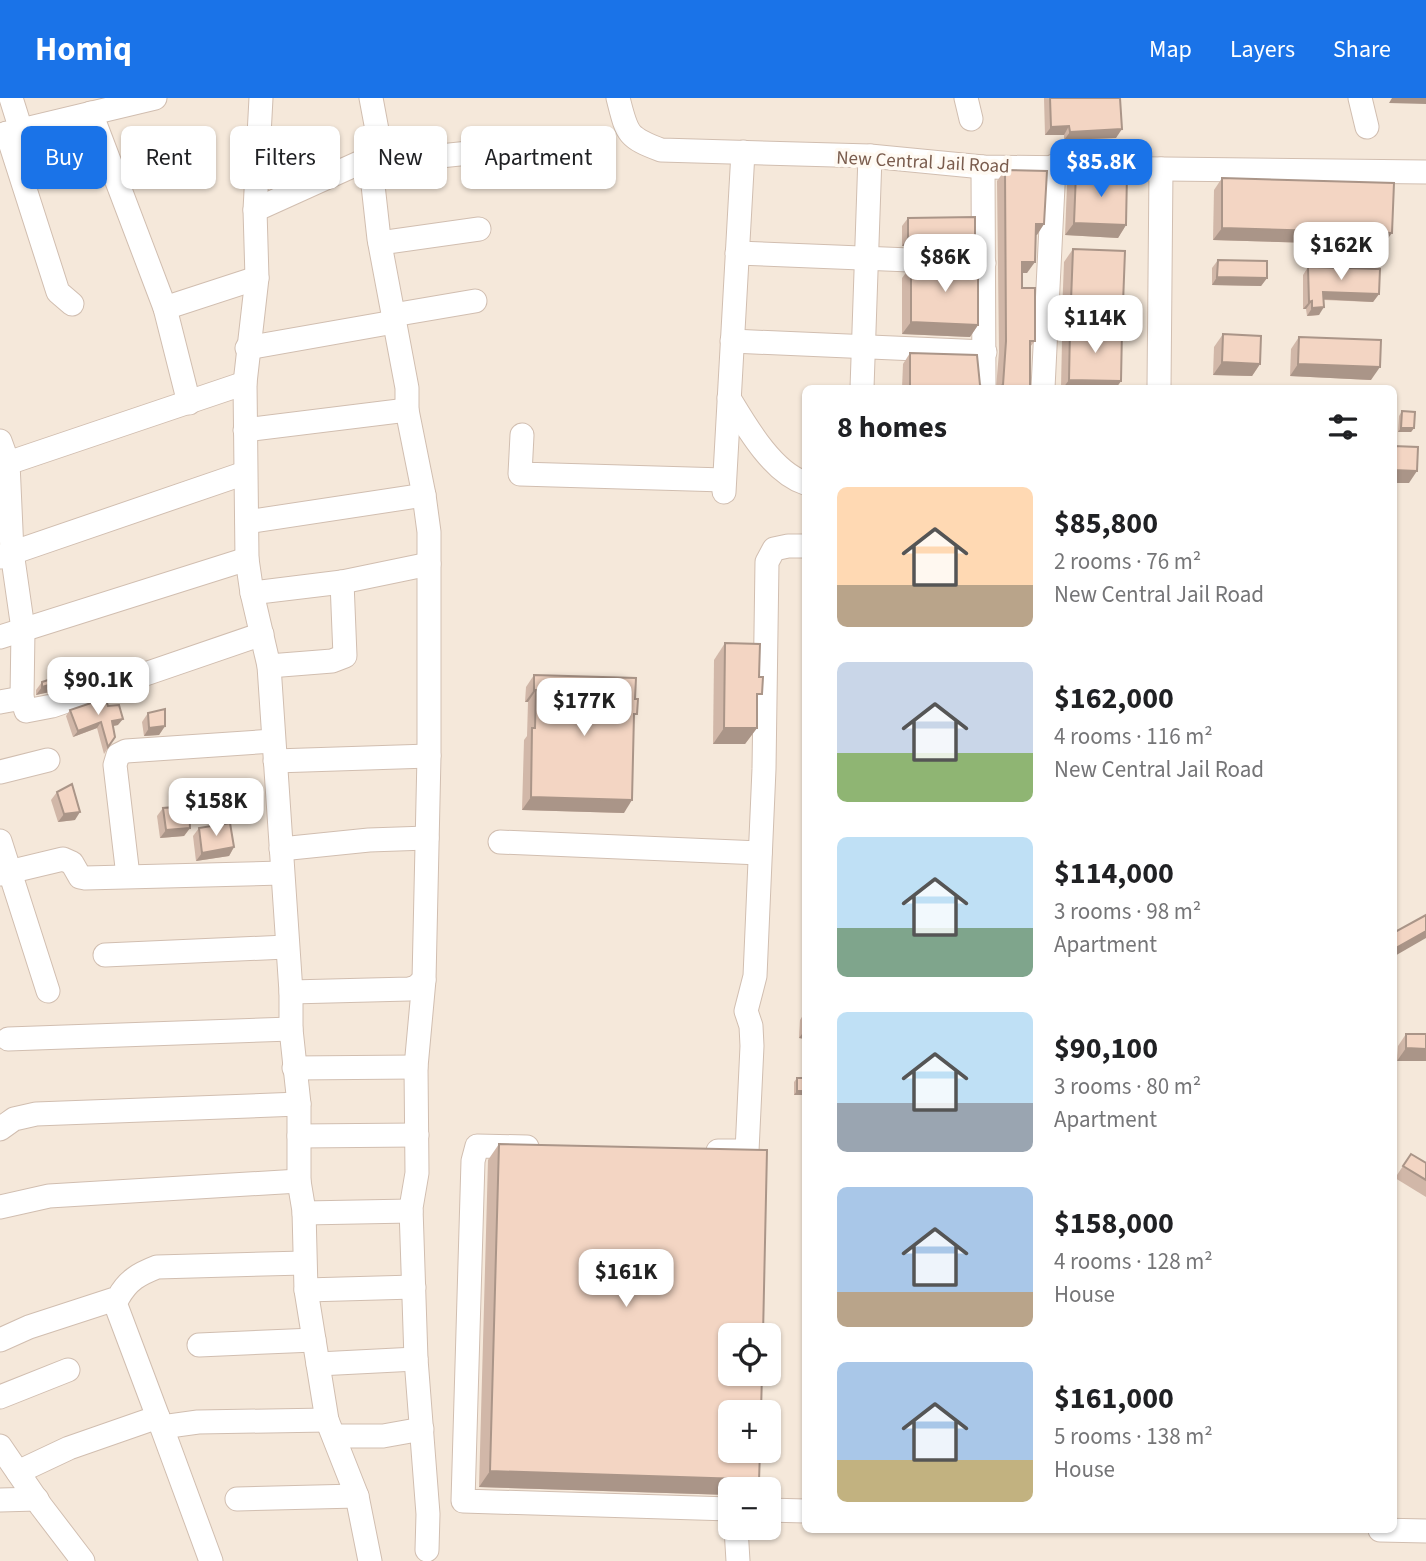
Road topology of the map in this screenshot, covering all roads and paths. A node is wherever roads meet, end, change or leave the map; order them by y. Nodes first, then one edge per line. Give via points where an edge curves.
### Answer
1 (11, 98) edge
2 (155, 98) edge
3 (261, 98) edge
4 (371, 98) edge
5 (618, 98) edge
6 (1360, 98) edge
7 (114, 103) edge
8 (91, 113) junction
9 (374, 126) edge
10 (1367, 127) dead end
11 (9, 133) edge
12 (743, 152) junction
13 (870, 156) junction
14 (1054, 166) junction
15 (983, 167) junction
16 (354, 169) edge
17 (1160, 169) junction
18 (1426, 172) edge
19 (378, 189) edge
20 (255, 209) junction
21 (479, 229) dead end
22 (380, 243) junction
23 (737, 253) junction
24 (867, 257) junction
25 (984, 263) junction
26 (257, 278) junction
27 (475, 301) dead end
28 (72, 304) dead end
29 (165, 309) junction
30 (394, 318) junction
31 (732, 341) junction
32 (863, 346) junction
33 (247, 348) junction
34 (985, 352) junction
35 (245, 383) junction
36 (862, 385) edge
37 (984, 385) edge
38 (1043, 385) edge
39 (1159, 385) edge
40 (729, 398) junction
41 (189, 403) junction
42 (407, 410) junction
43 (245, 430) junction
44 (522, 435) dead end
45 (0, 441) edge
46 (8, 463) junction
47 (245, 473) junction
48 (802, 481) edge
49 (424, 495) junction
50 (247, 522) junction
51 (802, 546) edge
52 (6, 555) edge
53 (247, 559) junction
54 (429, 565) junction
55 (342, 582) junction
56 (252, 593) junction
57 (23, 629) junction
58 (262, 634) junction
59 (0, 637) edge
60 (269, 666) junction
61 (11, 700) edge
62 (274, 751) junction
63 (429, 756) junction
64 (48, 760) dead end
65 (0, 772) edge
66 (427, 838) junction
67 (0, 841) edge
68 (500, 842) dead end
69 (281, 849) junction
70 (760, 853) junction
71 (5, 872) edge
72 (282, 873) junction
73 (128, 876) junction
74 (286, 947) junction
75 (105, 955) dead end
76 (424, 979) junction
77 (48, 991) dead end
78 (290, 992) junction
79 (290, 1029) junction
80 (8, 1039) dead end
81 (416, 1066) junction
82 (294, 1068) junction
83 (299, 1104) junction
84 (0, 1129) edge
85 (417, 1135) junction
86 (299, 1136) junction
87 (543, 1148) edge
88 (697, 1151) edge
89 (299, 1181) junction
90 (0, 1207) edge
91 (411, 1211) junction
92 (303, 1213) junction
93 (304, 1263) junction
94 (414, 1287) junction
95 (306, 1290) junction
96 (114, 1300) junction
97 (0, 1340) edge
98 (314, 1340) junction
99 (199, 1345) dead end
100 (416, 1359) junction
101 (318, 1364) junction
102 (68, 1370) dead end
103 (0, 1396) edge
104 (160, 1422) junction
105 (330, 1428) junction
106 (422, 1429) junction
107 (0, 1446) edge
108 (18, 1472) junction
109 (357, 1496) junction
110 (37, 1499) junction
111 (237, 1499) dead end
112 (0, 1500) edge
113 (718, 1509) edge
114 (781, 1510) edge
115 (802, 1511) edge
116 (1397, 1530) edge
117 (1426, 1531) edge
118 (737, 1540) edge
119 (427, 1550) dead end
120 (83, 1561) edge
121 (211, 1561) edge
122 (370, 1561) edge
123 (738, 1561) edge

1 - 11 street
2 - 7 street
3 - 20 street
4 - 9 street
5 - 12 street, New Central Jail Road via 627,131 640,142 661,150
6 - 10 street
7 - 8 street
8 - 11 street
8 - 29 street
11 - 28 street via 58,292
12 - 13 street, New Central Jail Road
12 - 23 street
13 - 15 street, New Central Jail Road
13 - 24 street
14 - 15 street, New Central Jail Road
14 - 17 street, New Central Jail Road
14 - 38 street
15 - 25 street
16 - 20 street
17 - 18 street, New Central Jail Road
17 - 39 street
19 - 22 street
20 - 26 street
21 - 22 street
22 - 30 street
23 - 24 street
23 - 31 street
24 - 25 street
24 - 32 street
25 - 34 street
26 - 29 street
26 - 33 street
27 - 30 street
29 - 41 street
30 - 33 street
30 - 42 street
31 - 32 street
31 - 40 street
32 - 34 street
32 - 36 street
33 - 35 street
34 - 37 street
35 - 41 street
35 - 43 street
40 - 44 street via 724,486 520,474
40 - 48 street via 765,451
41 - 46 street
42 - 43 street
42 - 49 street
43 - 47 street
45 - 46 street
46 - 52 street
47 - 50 street
47 - 52 street
49 - 50 street
49 - 54 street
50 - 53 street
51 - 70 street via 774,549 767,562
52 - 57 street
53 - 56 street
53 - 57 street
54 - 55 street
54 - 63 street
55 - 56 street
55 - 60 street via 345,656
56 - 58 street
57 - 59 street
57 - 61 street
58 - 60 street
58 - 61 street via 52,706 26,711
60 - 62 street
62 - 63 street
62 - 69 street
62 - 73 street via 126,751 118,755 115,765
63 - 66 street
64 - 65 street
66 - 69 street
66 - 76 street
67 - 71 street
68 - 70 street
69 - 72 street
70 - 88 street via 755,976 747,1011 752,1046 747,1151
71 - 73 street via 63,859 72,863 80,877
71 - 77 street
72 - 73 street
72 - 74 street
74 - 75 street
74 - 78 street
76 - 78 street via 409,989
76 - 81 street
78 - 79 street
79 - 80 street
79 - 82 street
81 - 82 street
81 - 85 street
82 - 83 street
83 - 84 street via 36,1114 14,1119
83 - 86 street
85 - 86 street
85 - 91 street
86 - 89 street
87 - 113 street via 477,1146 473,1161 463,1501
89 - 90 street via 49,1196
89 - 92 street
91 - 92 street
91 - 94 street
92 - 93 street
93 - 95 street
93 - 96 street via 157,1267 125,1284
94 - 95 street
94 - 100 street
95 - 98 street
96 - 97 street
96 - 104 street
98 - 99 street
98 - 101 street
100 - 101 street
100 - 106 street
101 - 105 street
102 - 103 street
104 - 105 street
104 - 108 street via 69,1448
104 - 121 street
105 - 106 street via 383,1436
105 - 109 street
106 - 119 street
107 - 108 street
108 - 110 street
109 - 111 street
109 - 122 street
110 - 112 street
110 - 120 street
114 - 115 street
116 - 117 street
118 - 123 street

